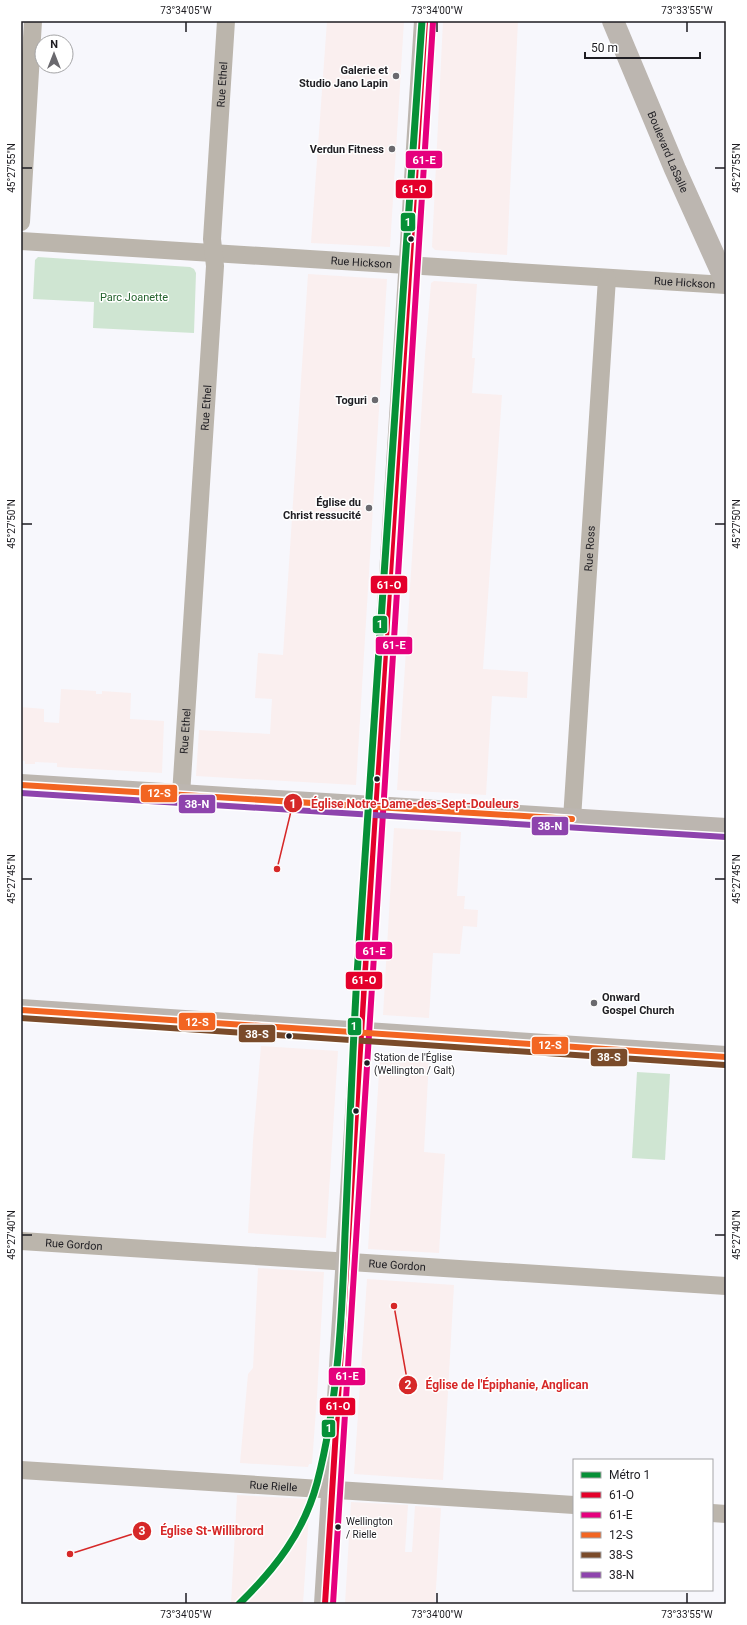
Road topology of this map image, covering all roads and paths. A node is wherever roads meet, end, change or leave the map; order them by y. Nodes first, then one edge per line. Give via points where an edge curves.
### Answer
1 (33, 21) edge
2 (226, 21) edge
3 (425, 21) edge
4 (613, 21) edge
5 (21, 222) edge
6 (21, 241) edge
7 (214, 253) junction
8 (410, 265) junction
9 (606, 278) junction
10 (726, 282) edge
11 (726, 285) edge
12 (21, 784) edge
13 (181, 795) junction
14 (375, 807) junction
15 (572, 820) junction
16 (726, 825) edge
17 (726, 829) edge
18 (21, 1010) edge
19 (361, 1032) junction
20 (726, 1057) edge
21 (21, 1241) edge
22 (346, 1262) junction
23 (726, 1286) edge
24 (21, 1470) edge
25 (332, 1489) junction
26 (573, 1505) edge
27 (713, 1513) edge
28 (726, 1514) edge
29 (325, 1604) edge

1 - 5 street
2 - 7 street, Rue Ethel via 212,239
3 - 8 main road
4 - 10 main road, Boulevard LaSalle
6 - 7 street, Rue Hickson
7 - 8 street, Rue Hickson
7 - 13 street, Rue Ethel
8 - 9 street, Rue Hickson
8 - 14 main road
9 - 11 street, Rue Hickson
9 - 15 street, Rue Ross
12 - 13 main road
13 - 14 main road
14 - 15 main road
14 - 19 main road
15 - 17 main road
16 - 17 street
18 - 19 main road
19 - 20 main road
19 - 22 main road
21 - 22 street, Rue Gordon
22 - 23 street, Rue Gordon
22 - 25 main road
24 - 25 street, Rue Rielle
25 - 26 street, Rue Rielle
25 - 29 main road
27 - 28 street

